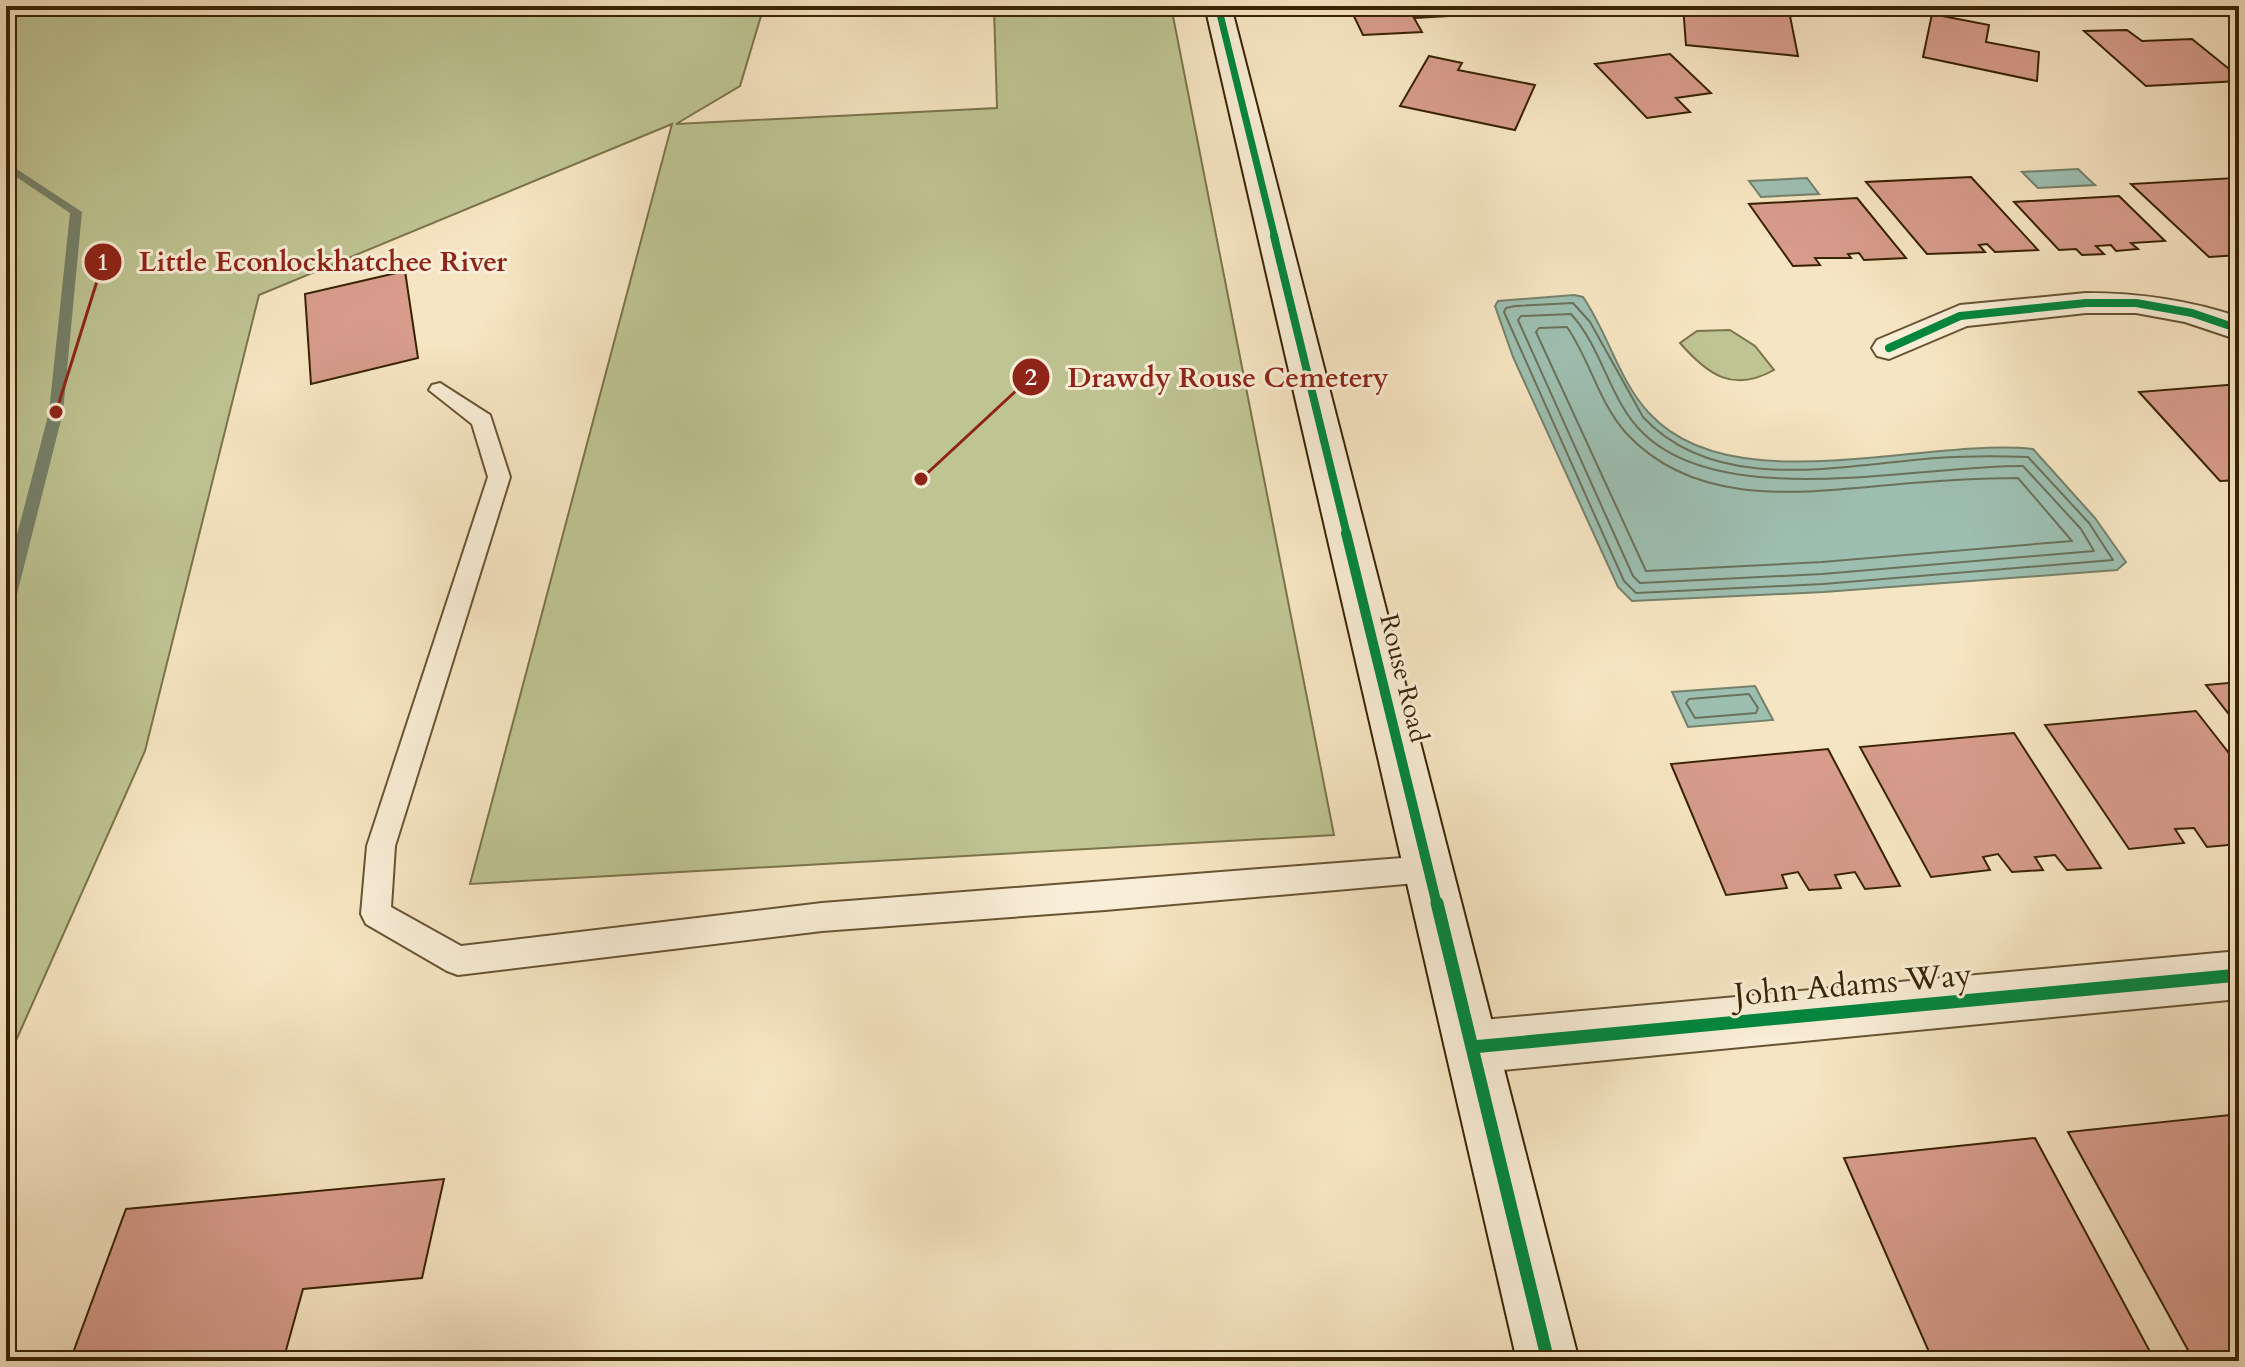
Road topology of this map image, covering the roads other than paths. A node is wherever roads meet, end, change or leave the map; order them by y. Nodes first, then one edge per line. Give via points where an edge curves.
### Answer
1 (1218, 6) edge
2 (2239, 329) edge
3 (1889, 348) dead end
4 (440, 390) dead end
5 (1428, 869) junction
6 (2239, 975) edge
7 (1472, 1047) junction
8 (1548, 1361) edge

1 - 5 street, Rouse Road
2 - 3 street via 2192,313 2136,303 2086,303 1960,316
4 - 5 lane via 482,420 499,477 381,846 376,914 458,961 822,917
5 - 7 street, Rouse Road
6 - 7 street, John Adams Way
7 - 8 street, Rouse Road

